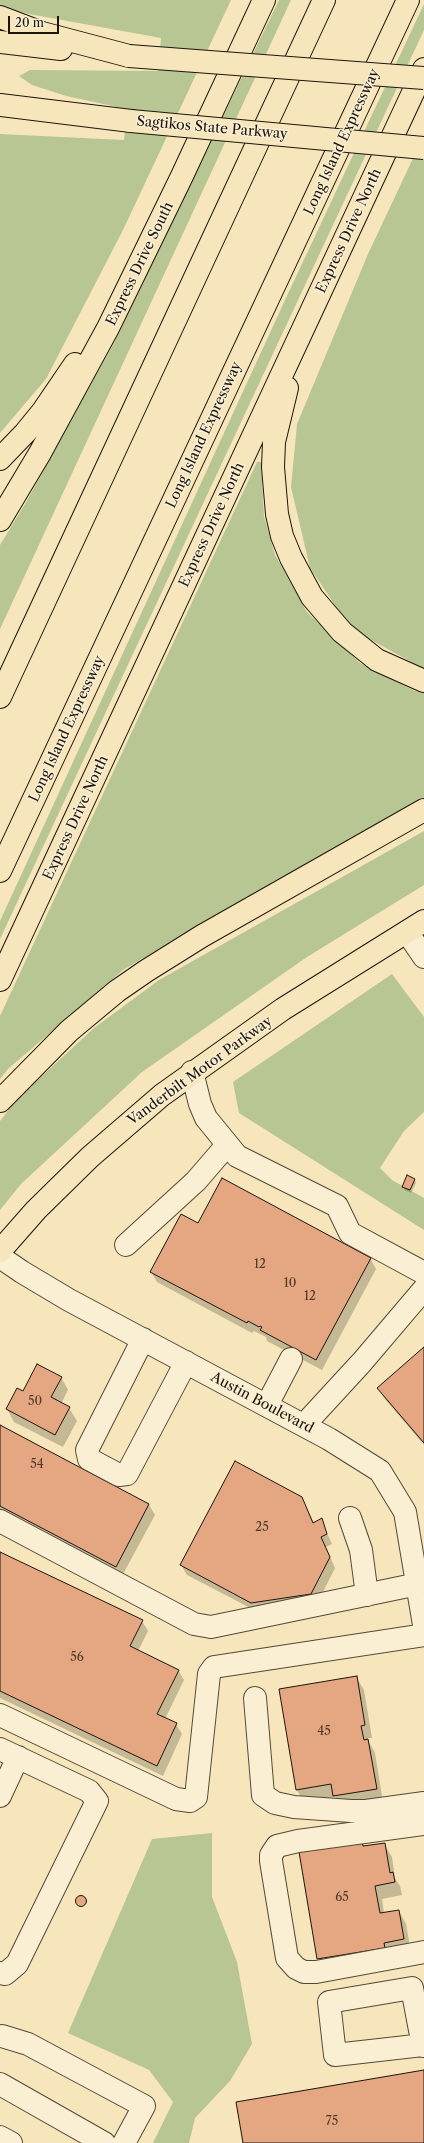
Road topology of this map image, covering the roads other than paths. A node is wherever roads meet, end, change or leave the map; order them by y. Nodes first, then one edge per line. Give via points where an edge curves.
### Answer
1 (264, 0) edge
2 (324, 0) edge
3 (408, 0) edge
4 (0, 17) edge
5 (0, 42) edge
6 (129, 56) junction
7 (424, 69) edge
8 (424, 78) edge
9 (0, 105) edge
10 (0, 119) edge
11 (131, 121) junction
12 (424, 148) edge
13 (128, 288) junction
14 (304, 326) junction
15 (0, 458) edge
16 (0, 520) edge
17 (424, 681) edge
18 (0, 697) edge
19 (424, 810) edge
20 (0, 871) edge
21 (416, 927) edge
22 (424, 957) edge
23 (0, 980) edge
24 (192, 1072) junction
25 (0, 1101) edge
26 (227, 1145) junction
27 (126, 1245) dead end
28 (0, 1251) edge
29 (0, 1257) edge
30 (424, 1273) edge
31 (424, 1289) edge
32 (143, 1339) junction
33 (291, 1359) dead end
34 (186, 1362) junction
35 (267, 1405) junction
36 (304, 1425) junction
37 (350, 1518) dead end
38 (0, 1521) edge
39 (420, 1588) edge
40 (367, 1594) junction
41 (423, 1616) edge
42 (424, 1634) edge
43 (255, 1698) dead end
44 (0, 1715) edge
45 (9, 1753) edge
46 (0, 1796) edge
47 (424, 1803) edge
48 (424, 1824) edge
49 (424, 1952) edge
50 (0, 1973) edge
51 (1, 2037) edge
52 (423, 2046) edge
53 (0, 2084) edge
54 (0, 2137) edge
55 (12, 2143) edge
56 (104, 2143) edge
57 (124, 2143) edge

1 - 13 main road, Express Drive South
2 - 18 main road
3 - 20 main road, Long Island Expressway
4 - 6 main road via 42,33
5 - 6 main road
6 - 8 main road, bridge
7 - 14 main road, Express Drive North
9 - 11 main road, Sagtikos State Parkway
10 - 11 main road
11 - 12 main road, Sagtikos State Parkway, bridge
13 - 15 main road via 43,411
13 - 16 main road, Express Drive South via 86,370
14 - 17 main road via 274,442 274,491 282,536 290,558 308,591 326,616 377,660
14 - 23 main road, Express Drive North
19 - 25 main road via 208,932 117,991 69,1031
21 - 22 street
21 - 24 main road, Vanderbilt Motor Parkway via 284,1009
24 - 26 street via 206,1118
24 - 28 main road, Vanderbilt Motor Parkway via 128,1122 90,1157 36,1210
26 - 27 street via 196,1181
26 - 30 street via 237,1156 337,1206 350,1232
29 - 32 street, Austin Boulevard via 32,1278
31 - 36 street
32 - 34 street, Austin Boulevard
32 - 34 street via 87,1450 89,1459 119,1475 128,1474
33 - 35 street
34 - 35 street, Austin Boulevard
35 - 36 street, Austin Boulevard
36 - 39 street, Austin Boulevard via 380,1471 405,1512
37 - 40 street via 361,1550
38 - 40 street via 194,1624 211,1627
39 - 40 street
39 - 41 street, Austin Boulevard
42 - 44 street via 214,1667 209,1674 196,1797 190,1801 176,1799
43 - 47 street via 263,1795 275,1803 294,1807 366,1811
45 - 46 street
45 - 50 street via 89,1791 97,1801 17,1964 5,1974
48 - 49 street via 277,1846 271,1854 271,1861 287,1958 296,1968 304,1972 316,1972
51 - 57 street via 28,2044 144,2106
52 - 52 street via 335,2056 329,2002 412,1988
53 - 56 street
54 - 55 street

